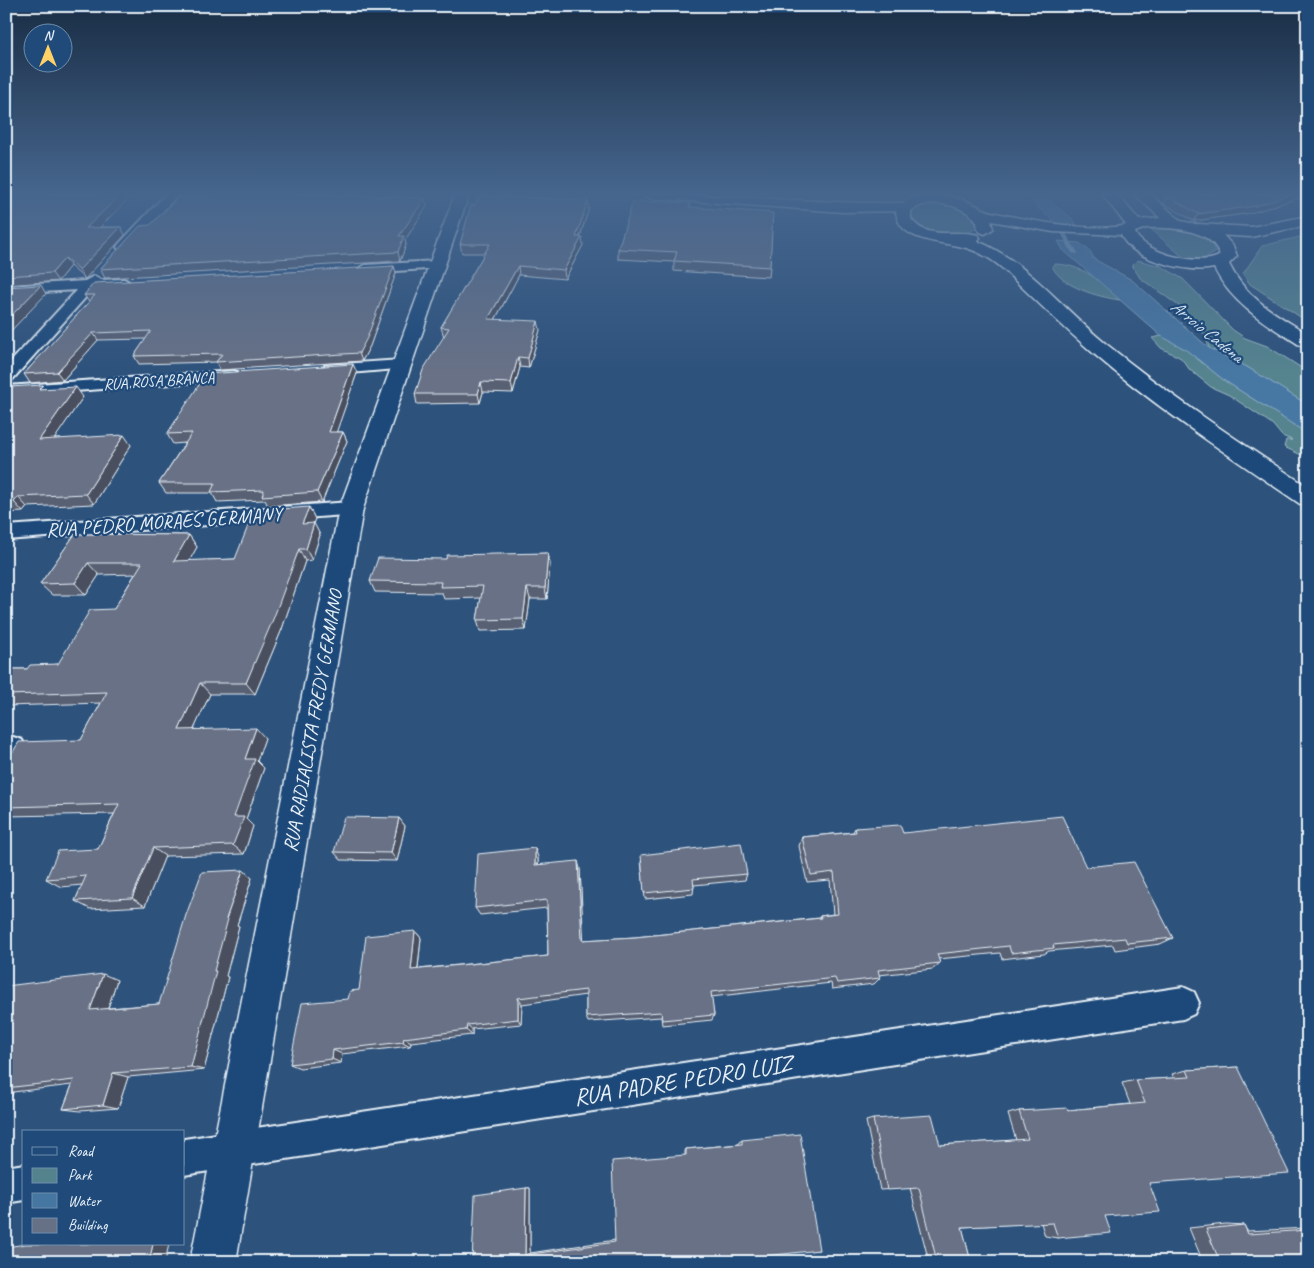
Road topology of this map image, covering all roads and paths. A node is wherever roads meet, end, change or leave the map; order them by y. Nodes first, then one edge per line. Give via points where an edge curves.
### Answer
1 (118, 253) edge
2 (441, 253) edge
3 (991, 253) edge
4 (1151, 253) edge
5 (1228, 253) edge
6 (115, 257) edge
7 (1220, 263) junction
8 (437, 265) junction
9 (348, 270) edge
10 (102, 271) edge
11 (139, 282) edge
12 (90, 285) junction
13 (6, 290) edge
14 (1308, 342) edge
15 (402, 365) junction
16 (313, 371) edge
17 (254, 374) edge
18 (6, 377) edge
19 (6, 391) edge
20 (1308, 498) edge
21 (351, 509) junction
22 (6, 533) edge
23 (1183, 1003) dead end
24 (234, 1150) junction
25 (185, 1157) edge
26 (22, 1182) edge
27 (6, 1185) edge
28 (213, 1262) edge

1 - 6 street
2 - 8 main road, RUA RADIALISTA FREDY GERMANO
3 - 20 main road via 999,257 1101,350 1191,420
4 - 7 main road via 1196,265
5 - 7 main road via 1229,256
7 - 14 main road via 1225,279 1234,289 1259,310
8 - 9 street
8 - 15 main road, RUA RADIALISTA FREDY GERMANO
10 - 12 street
11 - 12 street
12 - 13 street
12 - 18 street
15 - 16 street
15 - 21 main road, RUA RADIALISTA FREDY GERMANO
17 - 19 street, RUA ROSA BRANCA
21 - 22 street, RUA PEDRO MORAES GERMANY
21 - 24 main road, RUA RADIALISTA FREDY GERMANO
23 - 24 street, RUA PADRE PEDRO LUIZ
24 - 25 street, RUA PADRE PEDRO LUIZ
24 - 28 main road, RUA RADIALISTA FREDY GERMANO
26 - 27 street

